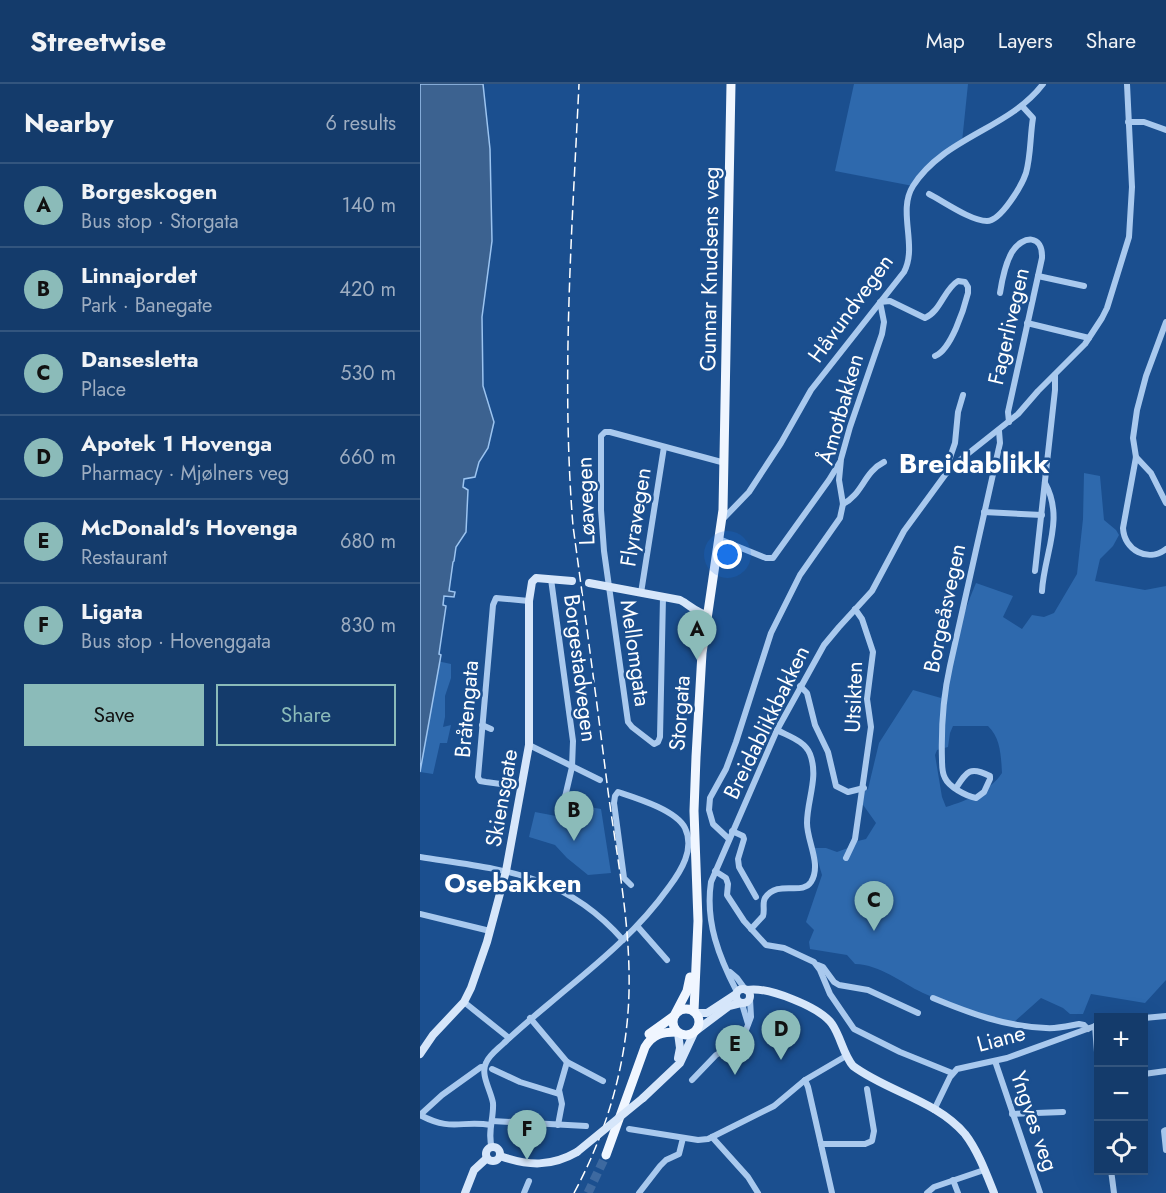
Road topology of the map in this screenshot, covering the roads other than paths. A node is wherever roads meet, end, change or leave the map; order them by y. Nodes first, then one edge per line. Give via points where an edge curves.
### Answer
1 (731, 84) edge
2 (1042, 84) edge
3 (1127, 84) edge
4 (1022, 106) junction
5 (1128, 122) junction
6 (1166, 130) edge
7 (929, 194) dead end
8 (1038, 276) junction
9 (1084, 286) dead end
10 (1000, 293) dead end
11 (880, 302) junction
12 (1166, 322) edge
13 (1027, 323) junction
14 (1089, 339) junction
15 (935, 356) dead end
16 (1055, 375) junction
17 (963, 395) dead end
18 (1009, 422) junction
19 (999, 431) junction
20 (664, 447) junction
21 (1136, 457) junction
22 (725, 459) junction
23 (841, 459) junction
24 (884, 462) dead end
25 (945, 475) junction
26 (1045, 483) junction
27 (1166, 503) edge
28 (843, 504) junction
29 (984, 512) junction
30 (1042, 515) junction
31 (722, 520) junction
32 (719, 539) junction
33 (1166, 549) edge
34 (1035, 572) dead end
35 (551, 579) junction
36 (572, 581) dead end
37 (590, 583) dead end
38 (608, 587) junction
39 (1042, 591) dead end
40 (641, 593) junction
41 (663, 597) junction
42 (529, 601) junction
43 (855, 609) junction
44 (708, 615) junction
45 (800, 686) junction
46 (482, 725) junction
47 (491, 729) dead end
48 (777, 730) junction
49 (529, 745) junction
50 (572, 767) junction
51 (600, 780) dead end
52 (522, 788) junction
53 (864, 788) junction
54 (956, 788) junction
55 (565, 797) dead end
56 (732, 831) junction
57 (729, 839) junction
58 (420, 857) edge
59 (846, 858) dead end
60 (716, 870) junction
61 (506, 871) junction
62 (631, 885) dead end
63 (756, 897) dead end
64 (696, 903) junction
65 (420, 914) edge
66 (638, 927) junction
67 (751, 929) junction
68 (490, 931) junction
69 (623, 940) junction
70 (667, 960) dead end
71 (817, 965) junction
72 (744, 996) junction
73 (933, 998) dead end
74 (464, 1002) junction
75 (695, 1012) junction
76 (918, 1012) dead end
77 (675, 1015) junction
78 (1166, 1016) edge
79 (530, 1018) junction
80 (1148, 1018) edge
81 (1094, 1027) edge
82 (695, 1031) junction
83 (677, 1032) junction
84 (509, 1038) junction
85 (420, 1054) edge
86 (846, 1056) junction
87 (995, 1061) junction
88 (567, 1062) junction
89 (484, 1067) junction
90 (492, 1069) dead end
91 (673, 1070) junction
92 (1166, 1071) edge
93 (952, 1073) junction
94 (1148, 1073) edge
95 (692, 1080) dead end
96 (805, 1080) junction
97 (603, 1081) dead end
98 (630, 1089) junction
99 (867, 1089) dead end
100 (559, 1094) junction
101 (934, 1110) junction
102 (1063, 1112) dead end
103 (1012, 1114) junction
104 (420, 1115) edge
105 (491, 1123) junction
106 (558, 1125) junction
107 (586, 1126) dead end
108 (629, 1129) dead end
109 (1165, 1130) edge
110 (712, 1137) junction
111 (683, 1138) junction
112 (821, 1144) junction
113 (492, 1148) junction
114 (1166, 1150) edge
115 (606, 1155) tunnel mouth
116 (500, 1156) junction
117 (487, 1158) junction
118 (984, 1170) junction
119 (1112, 1175) edge
120 (953, 1180) junction
121 (529, 1181) dead end
122 (465, 1193) edge
123 (524, 1193) edge
124 (639, 1193) edge
125 (758, 1193) edge
126 (832, 1193) edge
127 (927, 1193) edge
128 (958, 1193) edge
129 (994, 1193) edge
130 (1040, 1193) edge
131 (1114, 1193) edge

1 - 22 main road, Gunnar Knudsens veg
2 - 4 street, Håvundvegen
3 - 5 street, Breidablikkbakken
4 - 7 street via 1033,118 1028,165 1024,179 997,217 988,221 978,219
4 - 11 street, Håvundvegen via 941,155 913,186 908,207 907,264
5 - 6 street via 1144,122
5 - 14 street, Breidablikkbakken via 1132,187 1129,232 1107,308
8 - 9 street
8 - 10 street, Fagerlivegen via 1041,246 1034,240 1024,241 1009,258
8 - 13 street, Fagerlivegen
11 - 15 street via 890,302 925,318 952,285 965,282 968,293 954,332
11 - 23 street, Åmotbakken via 882,334
11 - 31 street, Håvundvegen via 811,390 749,492
12 - 21 street via 1137,411 1133,438
13 - 14 street
13 - 18 street, Fagerlivegen
14 - 16 street, Breidablikkbakken
16 - 18 street, Breidablikkbakken
16 - 26 street
17 - 25 street
18 - 19 street, Breidablikkbakken
19 - 25 street, Breidablikkbakken
19 - 29 street, Borgeåsvegen via 1000,443
20 - 22 street, Løavegen
20 - 38 street, Løavegen via 610,432 601,436 601,510
20 - 40 street, Flyravegen
21 - 27 street via 1151,473
21 - 33 street via 1123,528 1125,540 1128,546 1147,555
22 - 31 main road, Storgata
23 - 28 street, Åmotbakken
23 - 32 street via 773,558
24 - 28 street, Åmotbakken
25 - 43 street, Breidablikkbakken via 904,531 872,591
26 - 30 street
26 - 39 street via 1054,525
28 - 57 street, Åmotbakken via 836,525 800,575 771,633 736,742 710,798 713,824
29 - 30 street
29 - 54 street, Borgeåsvegen via 942,708 943,775
30 - 34 street
31 - 32 main road, Storgata
32 - 44 main road, Storgata
35 - 36 street
35 - 42 street, Skiensgate via 533,580
35 - 50 street, Borgestadvegen via 572,730
37 - 38 street
38 - 40 street
38 - 41 street, Mellomgata via 628,722 652,743 658,742 660,736
40 - 41 street
41 - 44 street
42 - 46 street, Bråtengata via 496,598 493,605
42 - 49 street, Skiensgate
43 - 45 street, Breidablikkbakken via 824,645
43 - 53 street, Utsikten via 873,652 867,699 871,734
44 - 64 main road, Storgata via 695,780
45 - 48 street, Breidablikkbakken
45 - 53 street, Utsikten via 807,693 836,786 848,792
46 - 47 street
46 - 52 street, Bråtengata via 480,781
48 - 56 street, Breidablikkbakken
48 - 67 street via 809,751 813,781 807,827 814,857 810,883 799,889 780,888 766,897 763,916
49 - 50 street
49 - 52 street, Skiensgate
50 - 51 street
50 - 55 street, Borgestadvegen
52 - 61 street, Skiensgate
53 - 59 street, Utsikten via 855,839
54 - 54 street via 976,798 984,792 990,776 972,770
56 - 57 street, Breidablikkbakken
56 - 63 street via 743,836 738,863
57 - 60 street, Breidablikkbakken
58 - 61 street
60 - 67 street via 726,878 728,900
60 - 72 street, Breidablikkbakken via 709,896 717,949
61 - 68 street, Skiensgate
61 - 69 street via 569,894 601,916
62 - 66 street via 624,878 614,803 618,792 678,820 687,839 683,869
64 - 75 main road, Storgata
64 - 77 main road, Storgata via 689,986
65 - 68 street
66 - 69 street
66 - 70 street
67 - 71 street via 766,945 791,950
68 - 74 street, Skiensgate
69 - 79 street
71 - 76 street via 839,985 868,990
71 - 93 street via 826,987 855,1029
72 - 75 street via 707,1013
72 - 82 street
72 - 86 street via 761,988 812,1007 833,1026
72 - 95 street via 748,1024 740,1041 716,1055
73 - 81 street via 1001,1021 1046,1029 1079,1024
74 - 84 street
74 - 85 street, Skiensgate
75 - 77 main road via 683,1009
75 - 82 main road via 699,1021
77 - 83 main road via 672,1022
77 - 98 main road via 642,1043
78 - 80 street
79 - 84 street
79 - 88 street
81 - 87 street, Liane
82 - 83 main road via 685,1035
82 - 91 street
83 - 91 street via 680,1051
83 - 98 main road via 659,1034 650,1040
84 - 89 street
86 - 96 street
86 - 101 street via 859,1070
87 - 93 street, Liane via 962,1067
87 - 103 street, Yngves veg
88 - 97 street
88 - 100 street
89 - 104 street
89 - 105 street via 493,1106
90 - 100 street
91 - 116 street, bridge via 577,1152 561,1161 522,1163
92 - 94 street
93 - 101 street, Liane
96 - 110 street via 774,1106
96 - 112 street
98 - 115 main road
99 - 112 street via 872,1141
100 - 106 street via 562,1104
101 - 118 street via 965,1135
102 - 103 street
103 - 130 street, Yngves veg
104 - 105 street via 438,1124 455,1126
105 - 106 street
105 - 113 street
106 - 107 street
108 - 111 street
109 - 114 street
110 - 111 street via 703,1141
110 - 125 street
111 - 124 street via 679,1154 666,1160
112 - 126 street
113 - 116 street via 498,1149
113 - 117 street
116 - 117 street via 494,1161
117 - 122 street via 474,1170
118 - 120 street
118 - 129 street
119 - 131 street
120 - 127 street
120 - 128 street
121 - 123 street

